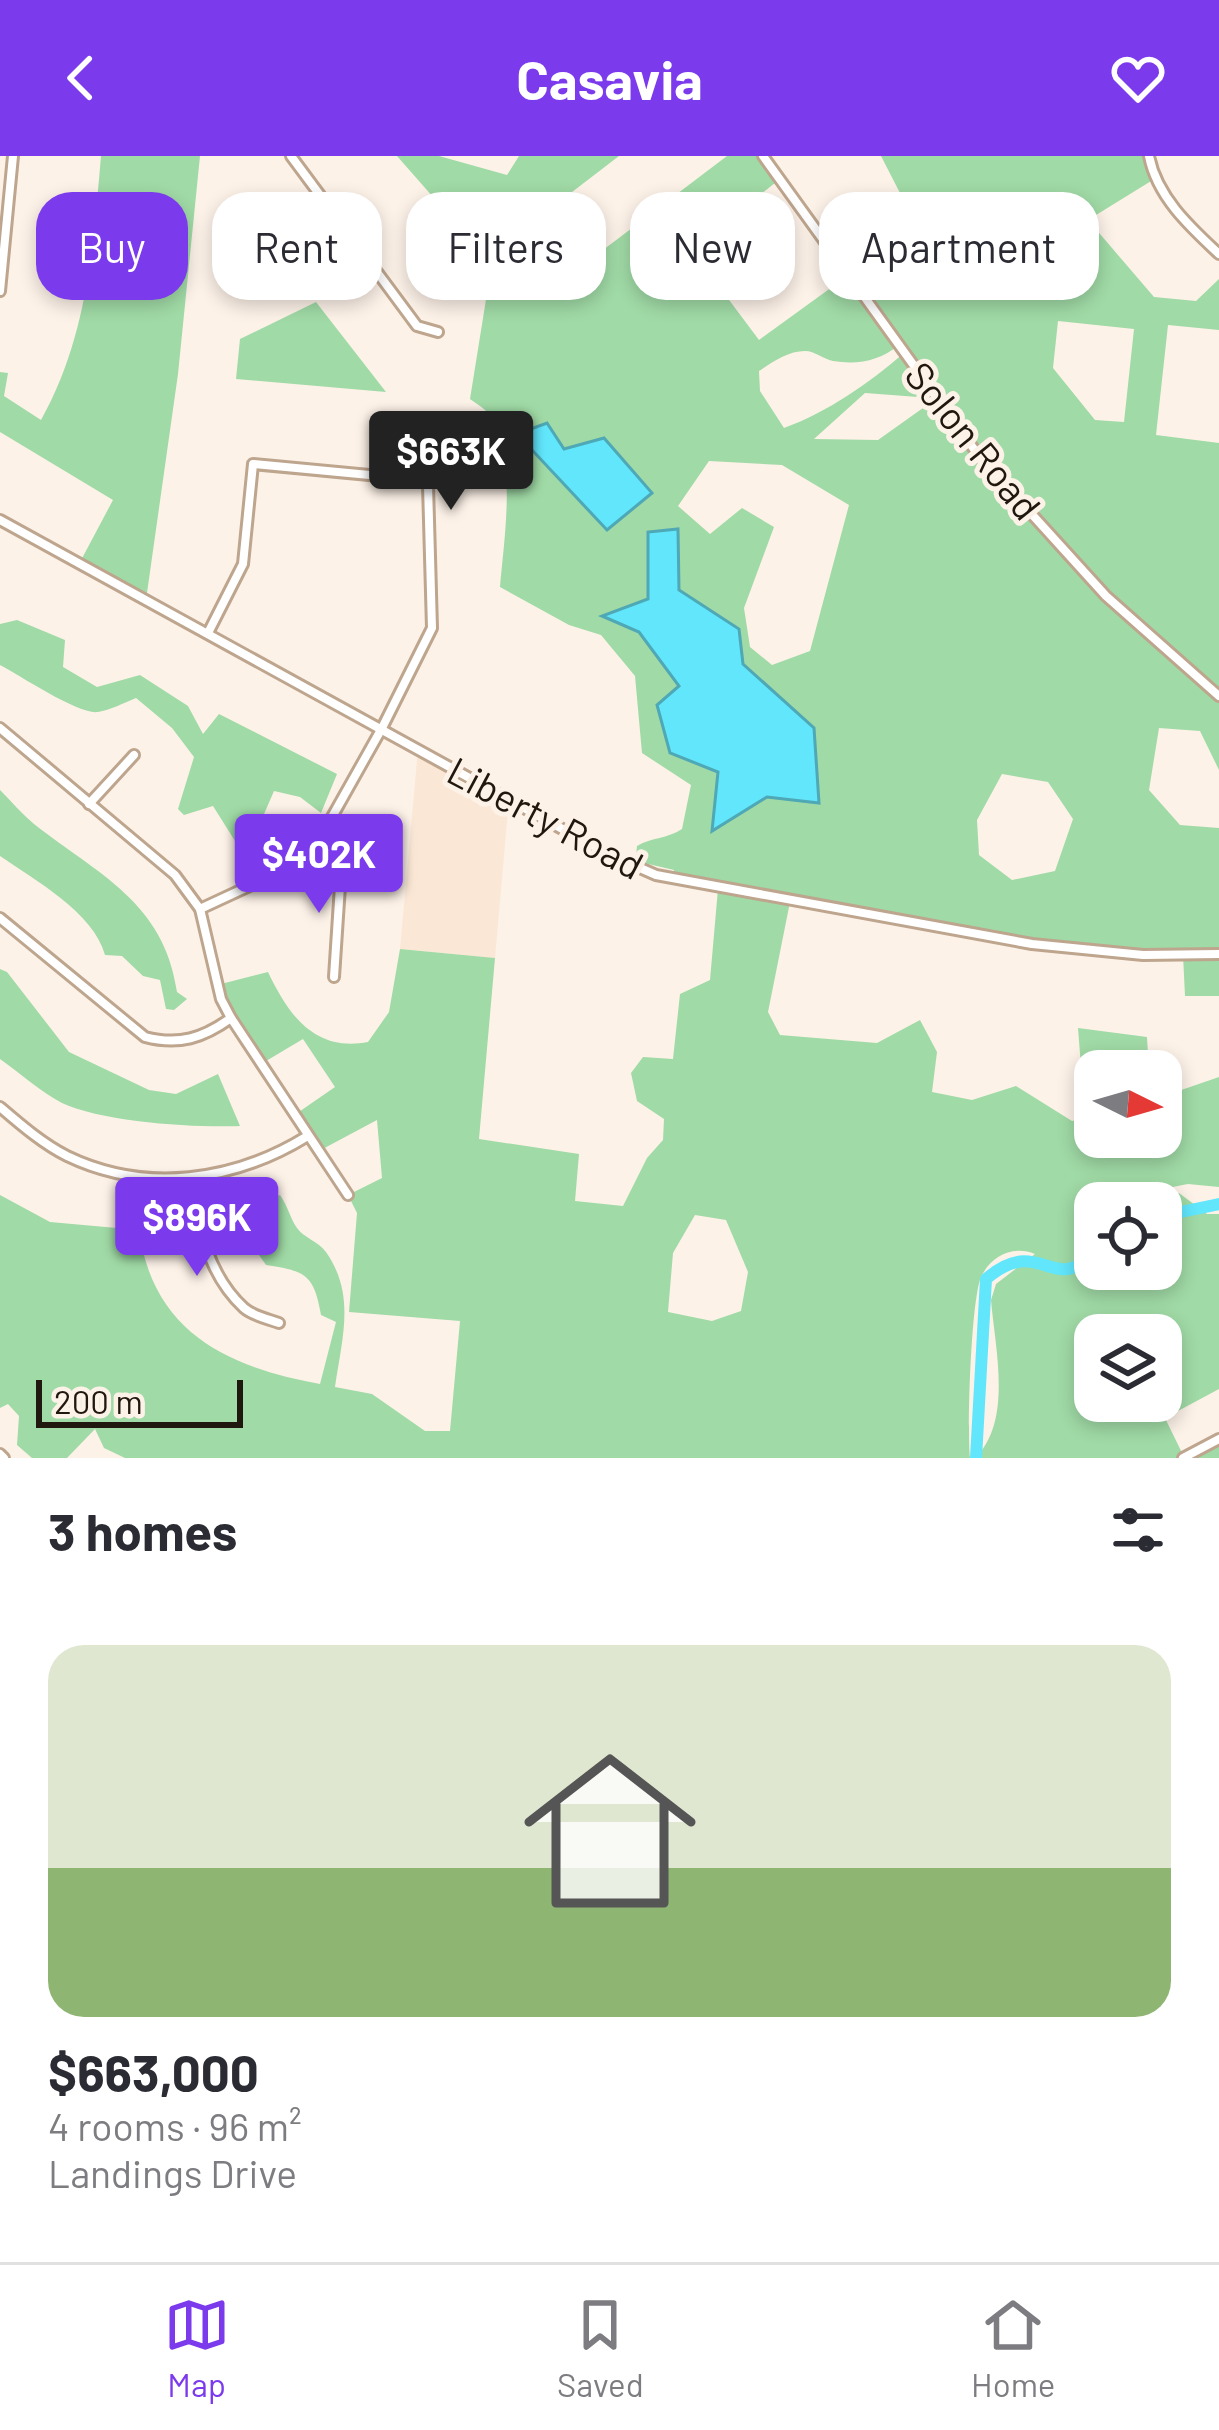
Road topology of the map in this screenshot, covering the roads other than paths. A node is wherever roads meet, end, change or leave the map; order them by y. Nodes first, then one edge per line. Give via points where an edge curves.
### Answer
1 (14, 156) edge
2 (291, 156) edge
3 (763, 156) edge
4 (1149, 156) edge
5 (317, 192) edge
6 (1219, 254) edge
7 (382, 279) edge
8 (0, 290) edge
9 (438, 332) dead end
10 (0, 520) edge
11 (208, 634) junction
12 (1219, 696) edge
13 (0, 728) edge
14 (382, 728) junction
15 (134, 755) dead end
16 (89, 804) junction
17 (314, 849) junction
18 (200, 909) junction
19 (0, 918) edge
20 (1219, 954) edge
21 (334, 977) dead end
22 (231, 1018) junction
23 (0, 1107) edge
24 (306, 1137) junction
25 (193, 1178) junction
26 (348, 1195) dead end
27 (279, 1323) dead end
28 (1219, 1439) edge
29 (1183, 1458) edge

1 - 8 street
2 - 5 street
3 - 12 street, Solon Road via 979,456 1106,596
4 - 6 street via 1186,224
7 - 9 street via 417,326
10 - 11 street, Liberty Road
11 - 14 street, Liberty Road
11 - 14 street via 244,564 253,464 422,480 432,628
13 - 16 street
14 - 17 street
14 - 20 street, Liberty Road via 656,875 1032,944
15 - 16 street
16 - 18 street via 175,875
17 - 18 street
17 - 21 street via 340,886
18 - 22 street
19 - 22 street via 145,1037 191,1040
22 - 24 street
23 - 25 street via 65,1155 97,1168
24 - 25 street via 253,1165
24 - 26 street
25 - 27 street via 212,1263 247,1311
28 - 29 street

